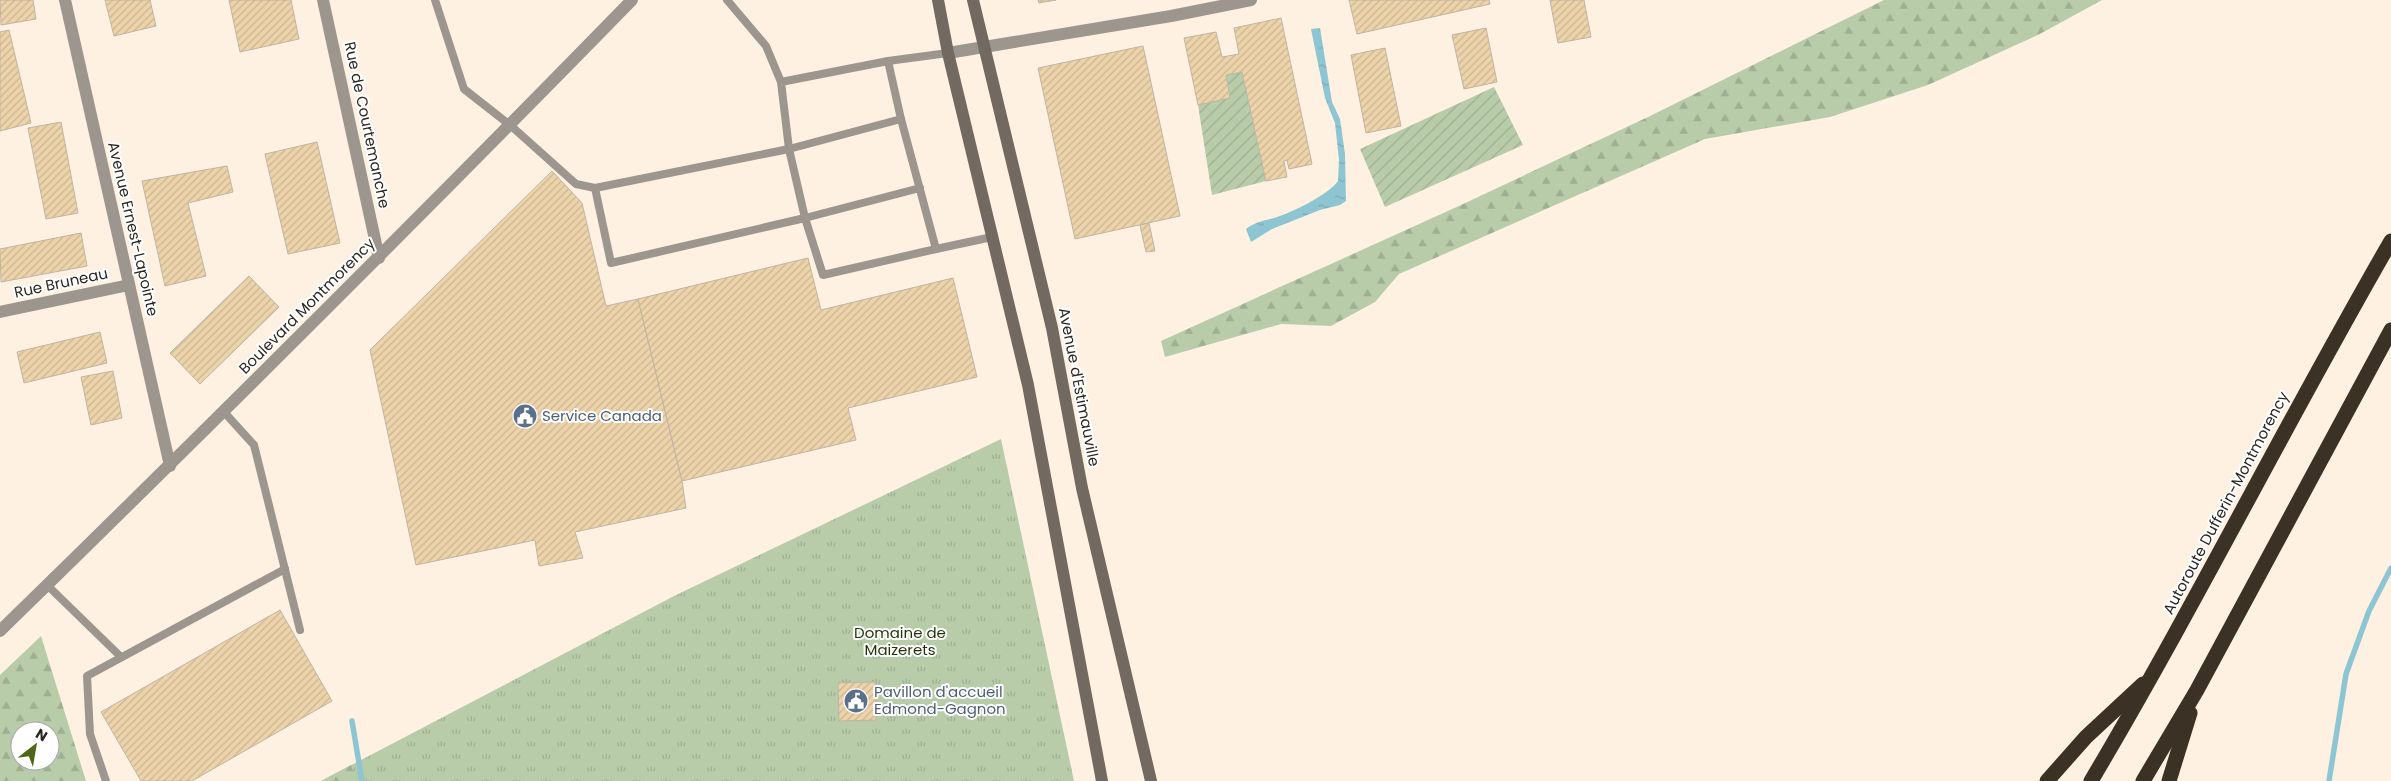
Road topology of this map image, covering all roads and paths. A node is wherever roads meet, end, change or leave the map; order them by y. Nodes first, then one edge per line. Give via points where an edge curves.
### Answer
1 (65, 0) edge
2 (323, 0) edge
3 (436, 0) edge
4 (727, 0) edge
5 (938, 0) edge
6 (973, 0) edge
7 (1251, 0) edge
8 (625, 2) edge
9 (983, 49) junction
10 (948, 53) junction
11 (888, 61) junction
12 (781, 82) junction
13 (901, 119) junction
14 (510, 124) junction
15 (789, 149) junction
16 (595, 188) junction
17 (920, 188) junction
18 (805, 218) junction
19 (992, 237) junction
20 (2391, 241) edge
21 (936, 250) junction
22 (379, 258) junction
23 (129, 285) junction
24 (0, 312) edge
25 (2391, 330) edge
26 (224, 412) junction
27 (170, 466) junction
28 (285, 570) junction
29 (47, 585) junction
30 (300, 630) dead end
31 (0, 631) edge
32 (121, 657) junction
33 (2155, 673) junction
34 (2197, 690) junction
35 (106, 781) edge
36 (1102, 781) edge
37 (1152, 781) edge
38 (2047, 781) edge
39 (2091, 781) edge
40 (2143, 781) edge
41 (2169, 781) edge

1 - 23 street, Avenue Ernest-Lapointe
2 - 22 street, Rue de Courtemanche
3 - 14 lane via 464,89
4 - 12 lane via 766,46
5 - 10 main road
6 - 9 main road, Avenue d'Estimauville
7 - 9 street
8 - 14 street, Boulevard Montmorency
9 - 10 street
9 - 37 main road, Avenue d'Estimauville via 1052,328 1082,488
10 - 11 lane
10 - 19 main road
11 - 12 lane
11 - 13 lane
12 - 15 lane
13 - 15 lane
13 - 17 lane
14 - 16 lane via 576,184
14 - 22 street, Boulevard Montmorency
15 - 16 lane
15 - 18 lane
16 - 18 lane via 611,263
17 - 18 lane
17 - 21 lane
18 - 21 lane via 823,275
19 - 21 lane
19 - 36 main road via 1028,385
20 - 33 highway, Autoroute Dufferin-Montmorency via 2325,355
22 - 26 street, Boulevard Montmorency
23 - 24 street, Rue Bruneau
23 - 27 street, Avenue Ernest-Lapointe
25 - 34 highway
26 - 27 street, Boulevard Montmorency
26 - 28 lane via 254,445
27 - 29 street, Boulevard Montmorency
28 - 30 lane
28 - 32 lane
29 - 31 street, Boulevard Montmorency
29 - 32 lane
32 - 35 lane via 87,676 90,734
33 - 38 highway via 2086,737
33 - 39 highway, Autoroute Dufferin-Montmorency
34 - 40 highway
34 - 41 highway

